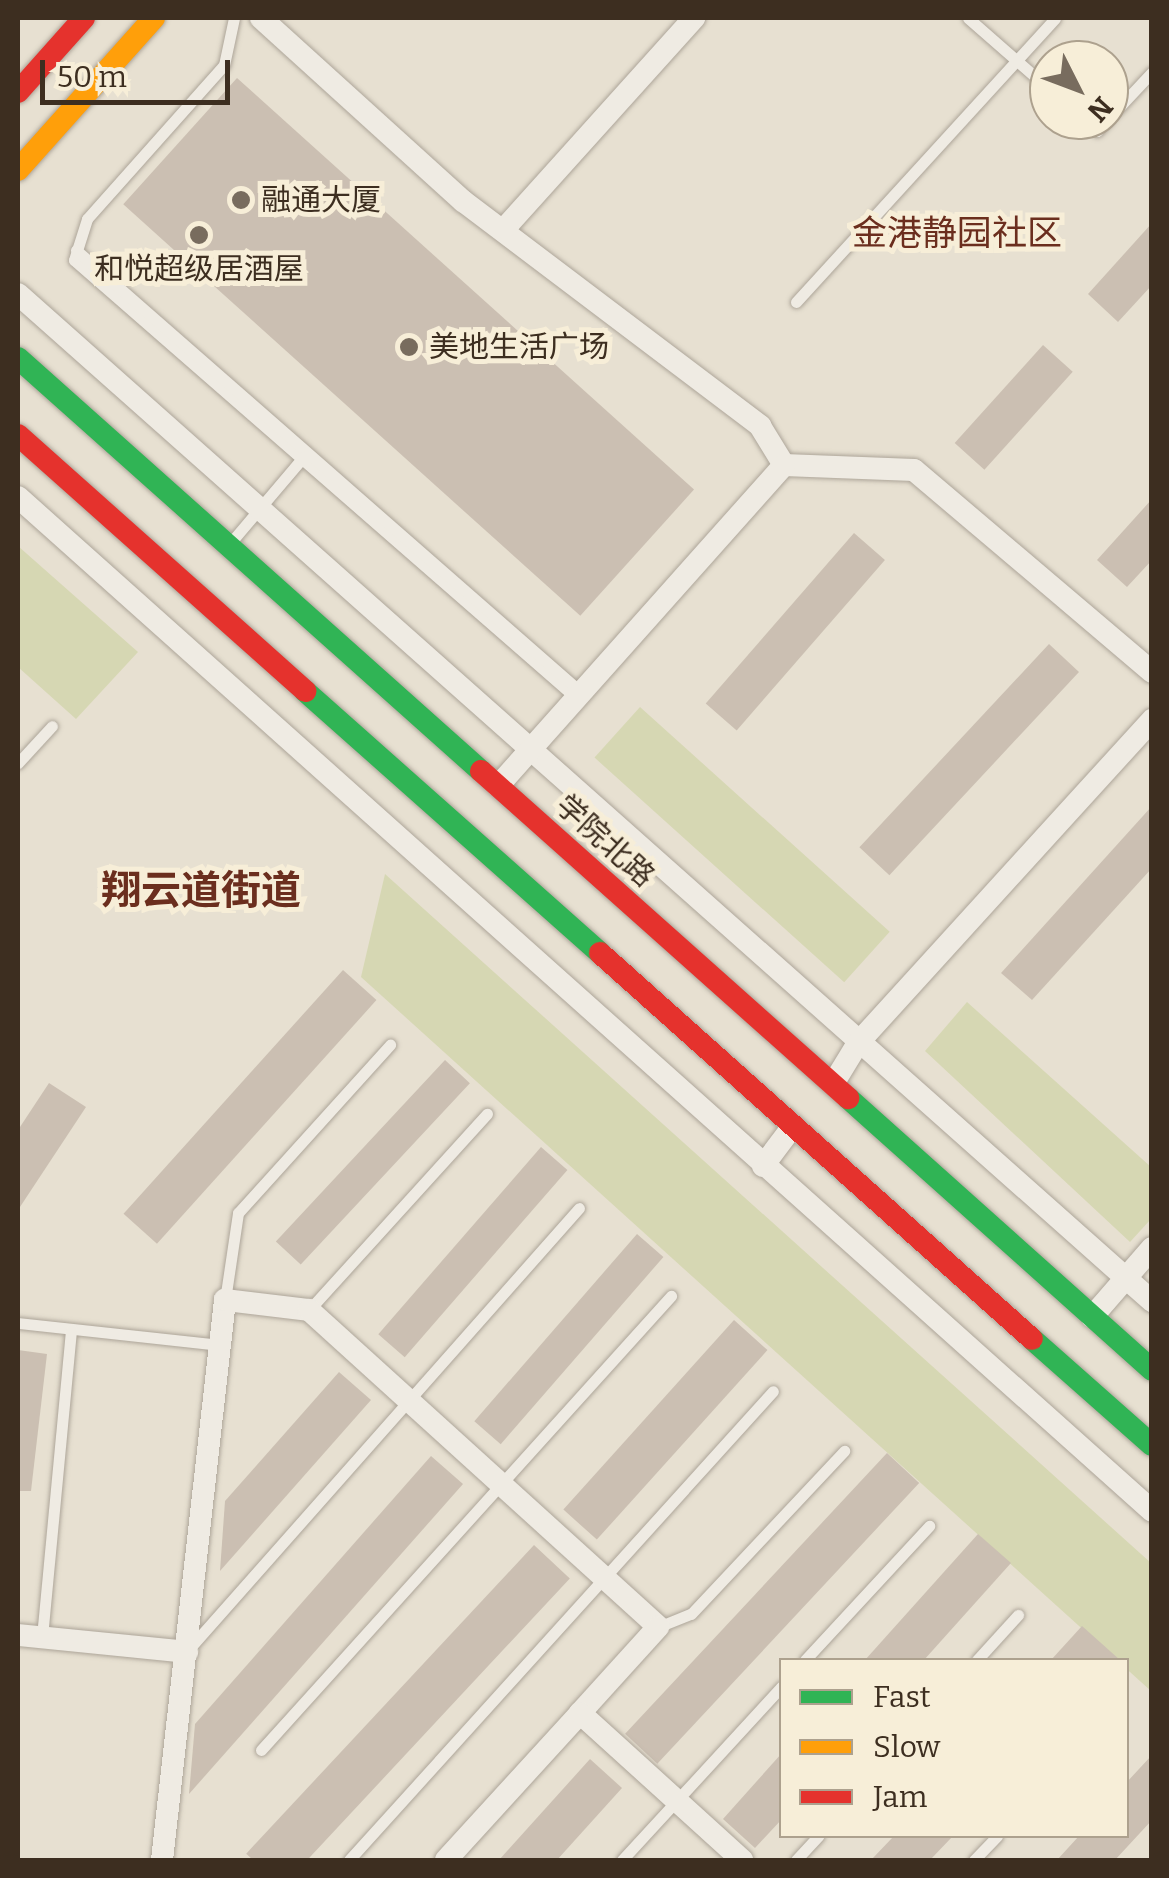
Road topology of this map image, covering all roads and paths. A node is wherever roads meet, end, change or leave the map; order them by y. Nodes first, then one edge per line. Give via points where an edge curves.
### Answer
1 (84, 18) edge
2 (154, 18) edge
3 (234, 18) edge
4 (261, 18) edge
5 (694, 18) edge
6 (968, 18) edge
7 (1056, 18) edge
8 (1016, 60) junction
9 (1029, 71) edge
10 (1152, 72) edge
11 (18, 92) edge
12 (1129, 97) edge
13 (18, 170) edge
14 (505, 228) junction
15 (18, 294) edge
16 (796, 302) dead end
17 (18, 358) edge
18 (18, 434) edge
19 (304, 456) junction
20 (784, 465) junction
21 (18, 497) edge
22 (260, 509) junction
23 (228, 546) junction
24 (1152, 672) edge
25 (579, 696) junction
26 (1152, 720) edge
27 (52, 726) dead end
28 (530, 750) junction
29 (18, 763) edge
30 (498, 786) junction
31 (858, 1042) junction
32 (390, 1046) dead end
33 (813, 1105) junction
34 (487, 1114) dead end
35 (763, 1166) junction
36 (579, 1208) dead end
37 (1152, 1248) edge
38 (1125, 1276) junction
39 (671, 1296) dead end
40 (225, 1300) junction
41 (1152, 1301) edge
42 (309, 1310) junction
43 (1092, 1317) junction
44 (18, 1323) edge
45 (71, 1329) junction
46 (222, 1346) junction
47 (1152, 1370) edge
48 (774, 1391) dead end
49 (406, 1395) junction
50 (1152, 1445) edge
51 (844, 1451) dead end
52 (503, 1482) junction
53 (1152, 1511) edge
54 (929, 1526) dead end
55 (606, 1577) junction
56 (1018, 1615) dead end
57 (658, 1627) junction
58 (18, 1635) edge
59 (42, 1637) junction
60 (187, 1652) junction
61 (807, 1658) edge
62 (979, 1658) edge
63 (779, 1689) edge
64 (580, 1713) junction
65 (261, 1750) dead end
66 (676, 1800) junction
67 (816, 1838) edge
68 (994, 1838) edge
69 (162, 1860) edge
70 (349, 1860) edge
71 (446, 1860) edge
72 (622, 1860) edge
73 (742, 1860) edge
74 (796, 1860) edge
75 (974, 1860) edge

1 - 11 main road
2 - 13 main road
3 - 19 lane via 224,65 87,219 76,250
4 - 14 street via 462,201
5 - 14 street
6 - 8 lane
7 - 8 lane
8 - 9 lane
8 - 16 lane
10 - 12 lane
14 - 20 street via 760,426
15 - 22 street
17 - 23 main road, 学院北路
18 - 33 main road, 学院北路
19 - 22 lane
19 - 25 lane
20 - 24 street via 914,470
20 - 25 street
21 - 35 street
22 - 23 lane
22 - 28 street
23 - 30 main road, 学院北路
25 - 28 street
26 - 31 street
27 - 29 lane
28 - 30 street
28 - 31 street
30 - 33 main road, 学院北路
31 - 33 street
31 - 38 street
32 - 40 lane via 238,1213
33 - 35 street
33 - 43 main road, 学院北路
33 - 50 main road, 学院北路
34 - 42 lane
35 - 53 street
36 - 49 lane
37 - 38 street
38 - 41 street
38 - 43 street
39 - 52 lane
40 - 42 street
40 - 46 street
42 - 49 street
43 - 47 main road, 学院北路
44 - 45 lane
45 - 46 lane
45 - 59 lane
46 - 60 street
48 - 55 lane
49 - 52 street
49 - 60 lane via 390,1425
51 - 57 lane via 691,1614
52 - 55 street
52 - 65 lane
54 - 61 lane
55 - 57 street
55 - 70 lane
56 - 62 lane
57 - 64 street
58 - 59 street
59 - 60 street
60 - 69 street
63 - 66 lane
64 - 66 street
64 - 71 street
66 - 72 lane
66 - 73 street
67 - 74 lane
68 - 75 lane

